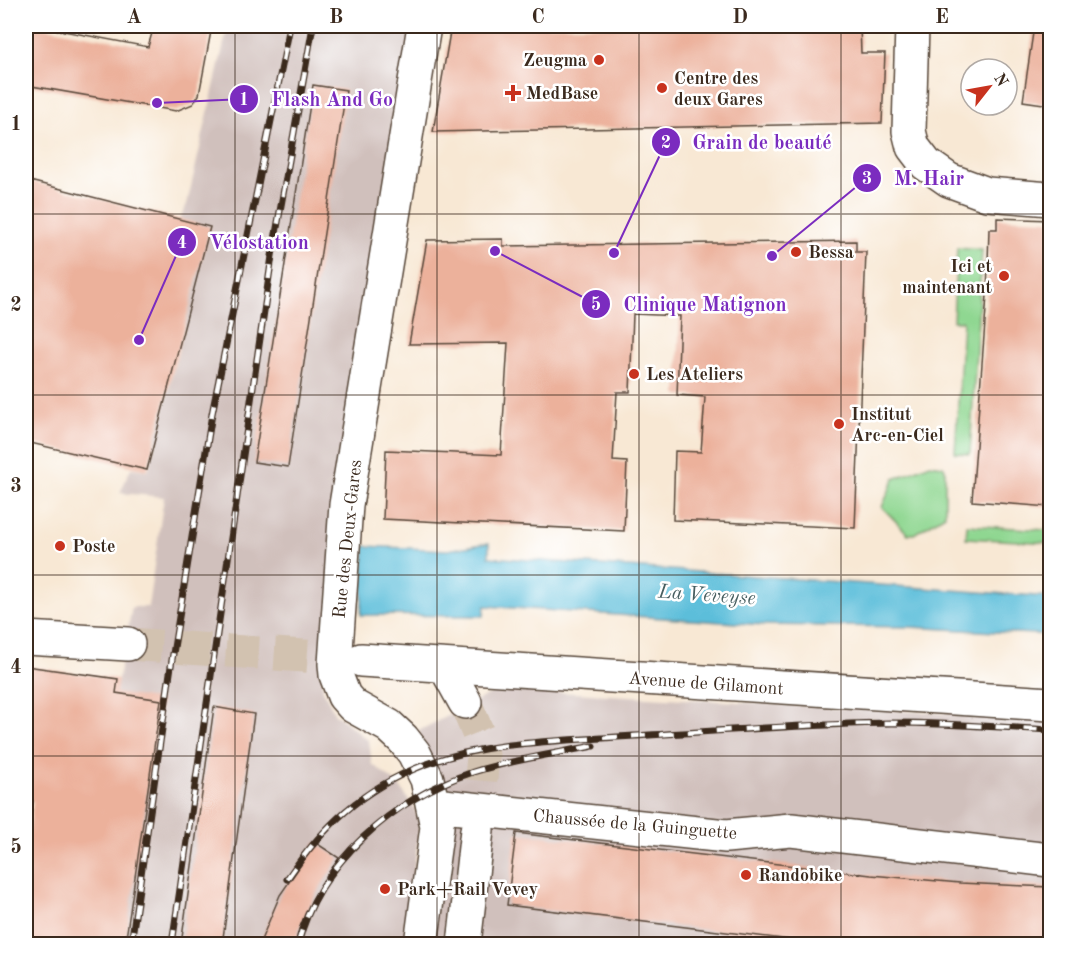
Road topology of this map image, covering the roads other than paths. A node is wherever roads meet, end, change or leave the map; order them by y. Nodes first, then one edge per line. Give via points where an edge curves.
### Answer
1 (424, 26) edge
2 (912, 26) edge
3 (1050, 199) edge
4 (26, 638) edge
5 (128, 644) tunnel mouth
6 (361, 660) tunnel mouth
7 (445, 666) junction
8 (465, 702) tunnel mouth
9 (1050, 704) edge
10 (434, 805) junction
11 (477, 830) tunnel mouth
12 (1050, 860) edge
13 (421, 945) edge
14 (464, 945) edge

1 - 10 street, Rue des Deux-Gares via 346,505 335,664 344,696 353,706 389,726 414,753
2 - 3 street via 909,131 913,147 926,164 949,180 987,194
4 - 5 street
6 - 7 street, Avenue de Gilamont
7 - 8 street
7 - 9 street, Avenue de Gilamont
10 - 12 street, Chaussée de la Guinguette via 726,836 791,830
10 - 13 street, Rue des Deux-Gares via 437,827
11 - 14 street

